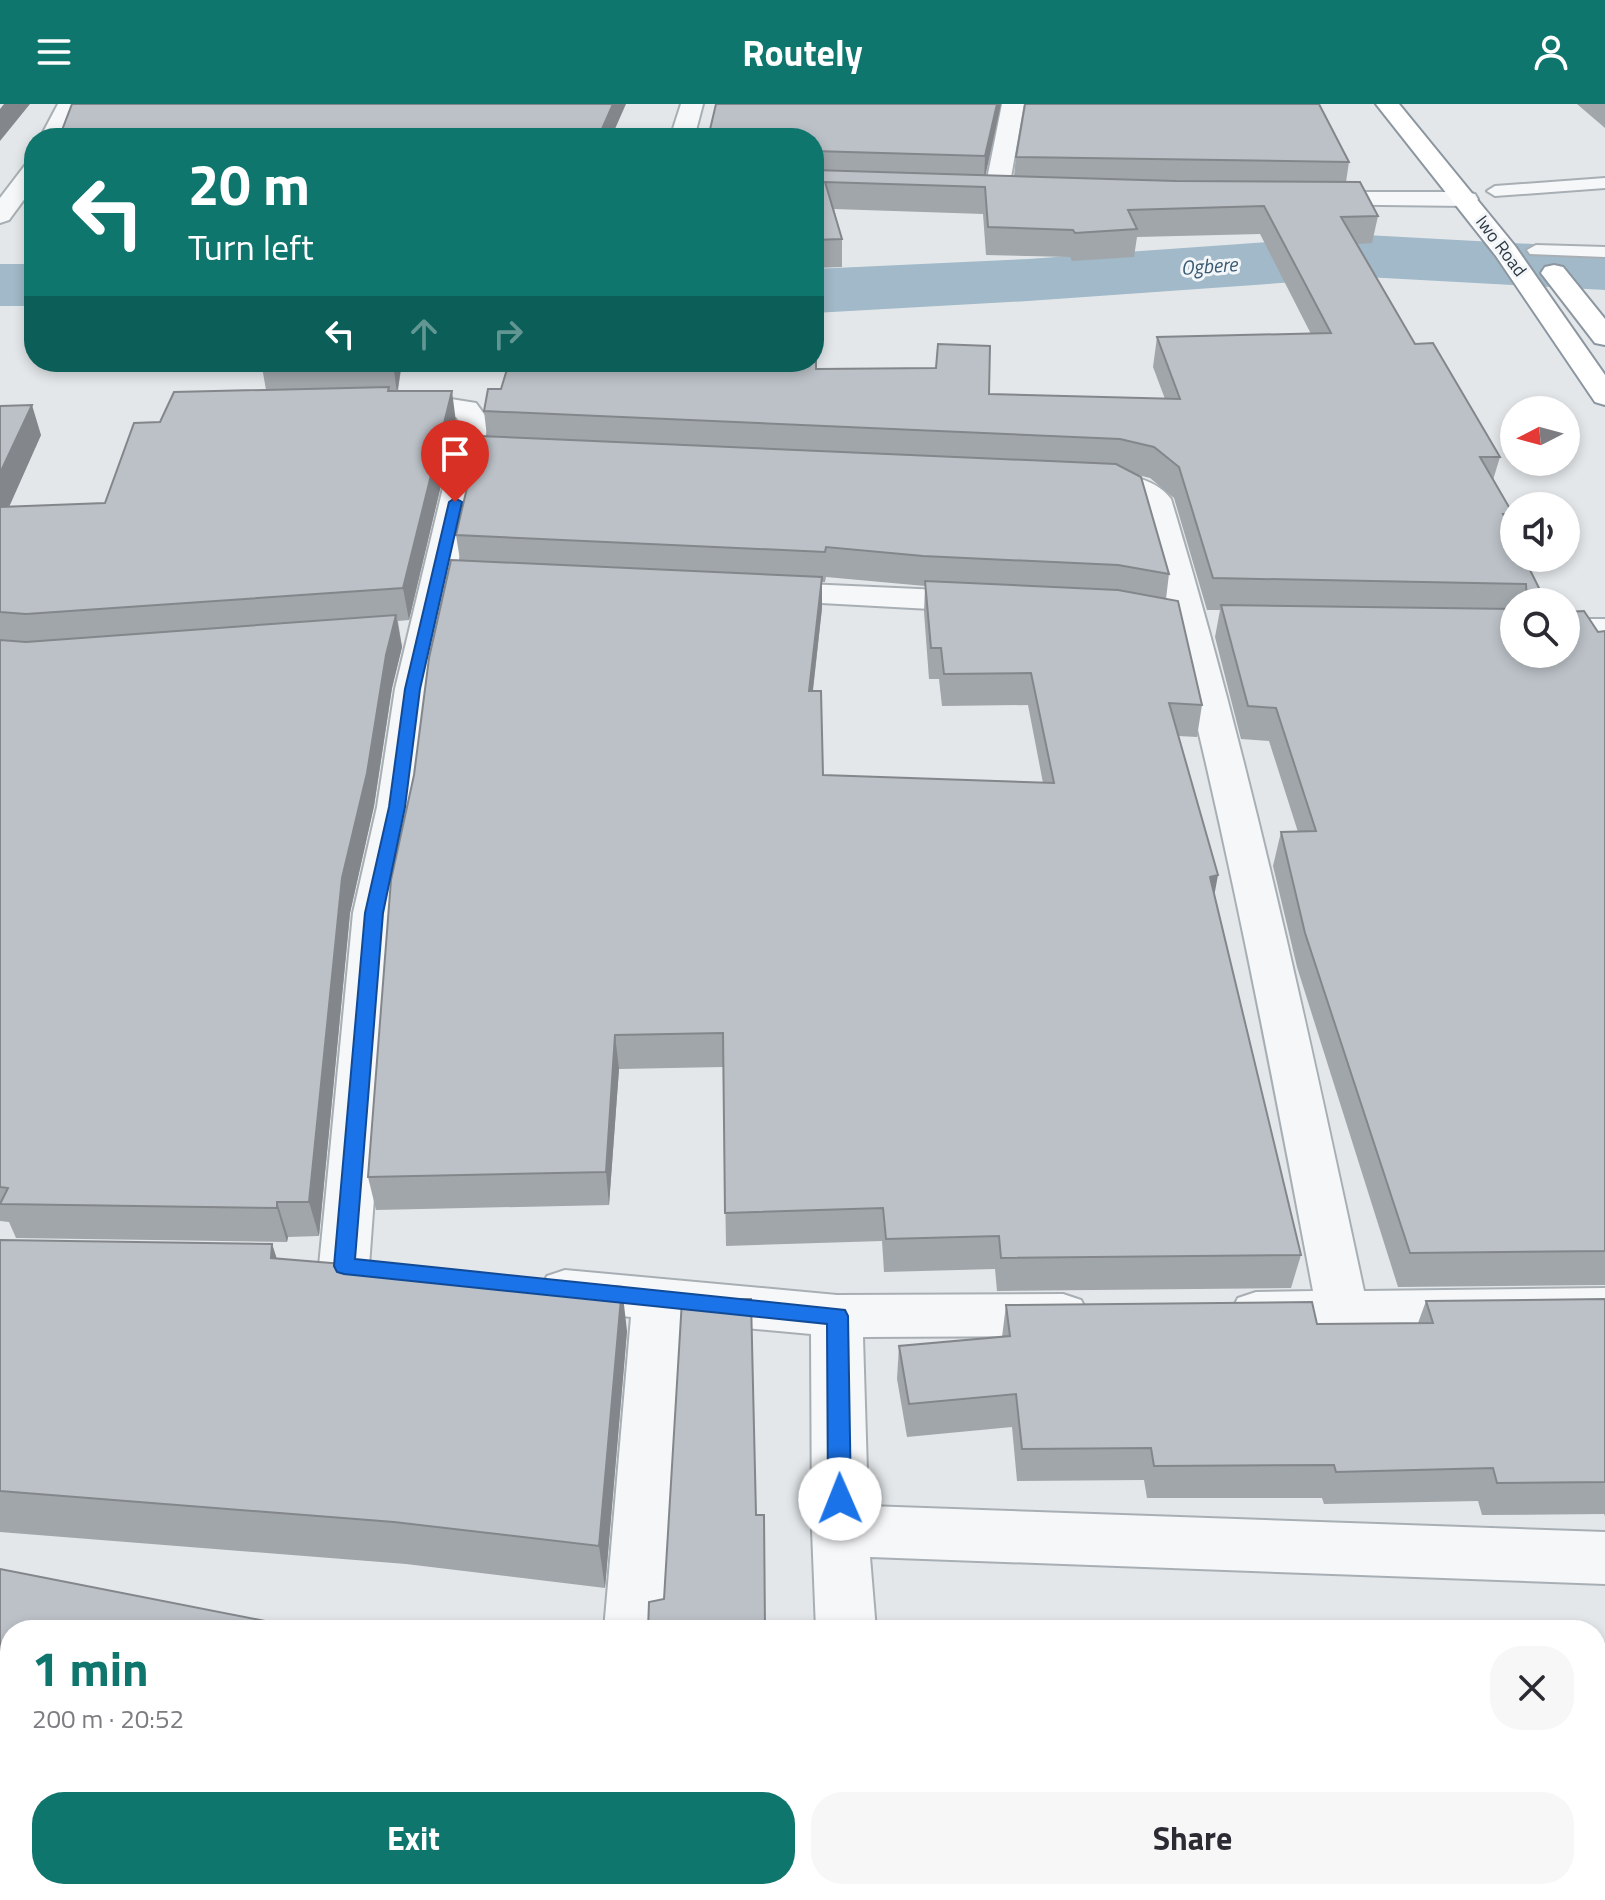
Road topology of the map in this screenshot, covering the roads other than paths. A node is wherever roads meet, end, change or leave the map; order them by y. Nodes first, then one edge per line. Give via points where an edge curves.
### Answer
1 (69, 104) edge
2 (692, 104) edge
3 (1013, 104) edge
4 (1387, 104) edge
5 (57, 128) edge
6 (685, 128) edge
7 (1477, 169) dead end
8 (24, 183) edge
9 (1605, 183) edge
10 (1495, 191) junction
11 (966, 193) edge
12 (996, 194) junction
13 (1028, 195) edge
14 (1277, 199) edge
15 (1466, 199) junction
16 (0, 215) edge
17 (1523, 231) junction
18 (1605, 252) edge
19 (1605, 337) edge
20 (1605, 396) edge
21 (363, 405) edge
22 (1068, 479) edge
23 (437, 577) junction
24 (544, 582) edge
25 (733, 590) edge
26 (1019, 603) edge
27 (1580, 629) edge
28 (1605, 630) edge
29 (344, 1268) edge
30 (517, 1285) edge
31 (658, 1300) junction
32 (1605, 1309) edge
33 (1343, 1313) junction
34 (1106, 1314) edge
35 (1217, 1314) edge
36 (837, 1316) junction
37 (840, 1530) junction
38 (1605, 1558) edge
39 (635, 1620) edge
40 (845, 1620) edge

1 - 5 street
2 - 6 street
3 - 12 street
4 - 15 highway, Iwo Road
7 - 10 highway, Iwo Road
8 - 16 street
9 - 10 lane
10 - 17 highway, Iwo Road
11 - 12 street
12 - 13 street
14 - 15 street
15 - 20 highway, Iwo Road
17 - 18 lane
17 - 19 highway, Iwo Road
21 - 23 street via 466,409 474,421 483,453
22 - 33 street via 1115,481 1155,499 1192,621 1242,826
23 - 24 street
23 - 29 street via 411,633 413,689 397,807 374,913
25 - 26 street
27 - 28 street
30 - 31 street
31 - 36 street
31 - 39 street
32 - 33 street
33 - 35 street
34 - 36 street
36 - 37 street
37 - 38 street
37 - 40 street

